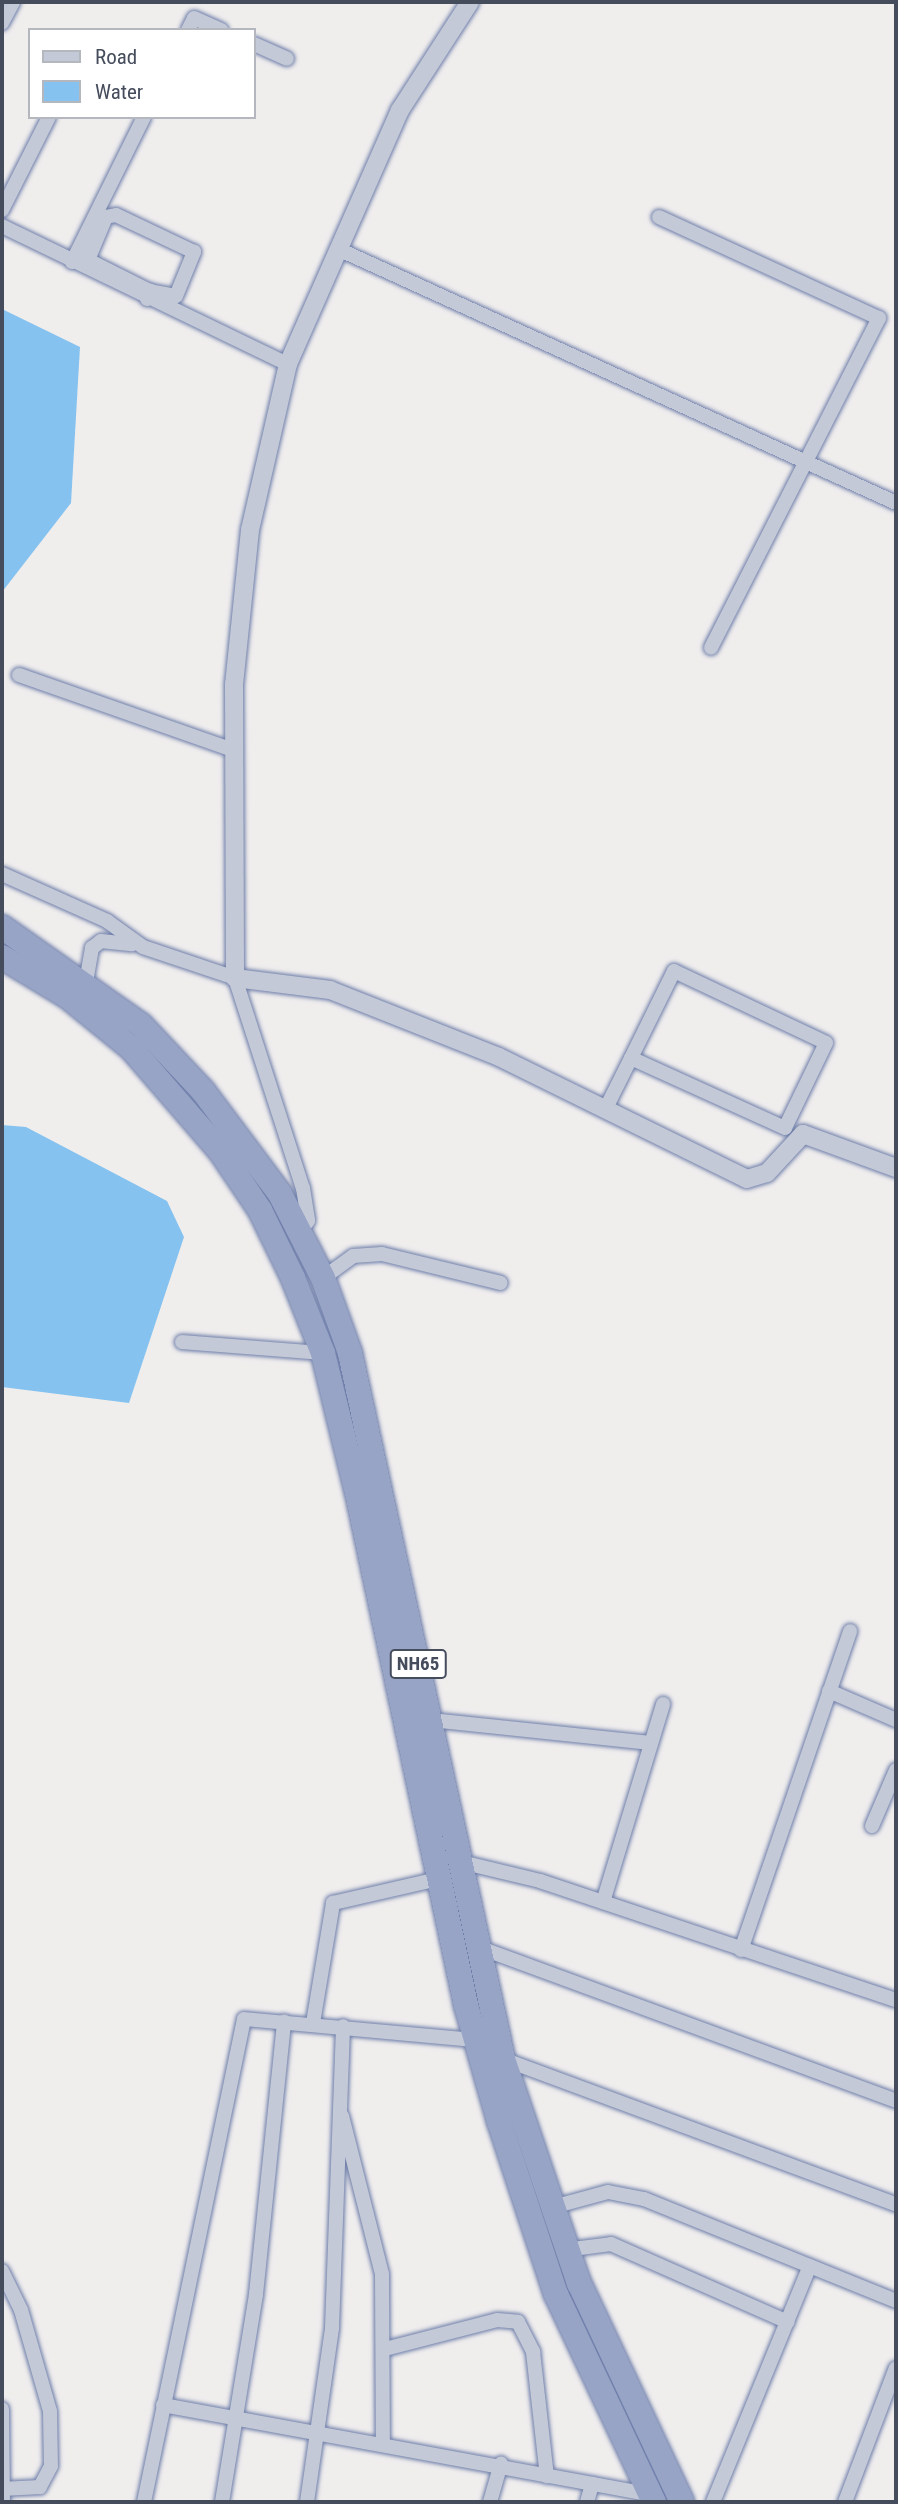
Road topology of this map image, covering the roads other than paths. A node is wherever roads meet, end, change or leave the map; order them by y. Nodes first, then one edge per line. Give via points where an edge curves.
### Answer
1 (13, 2) edge
2 (470, 2) edge
3 (2, 23) edge
4 (189, 28) edge
5 (216, 28) edge
6 (256, 45) edge
7 (287, 59) dead end
8 (48, 119) edge
9 (143, 119) edge
10 (2, 210) edge
11 (659, 217) dead end
12 (2, 226) edge
13 (87, 243) junction
14 (338, 249) junction
15 (72, 262) junction
16 (89, 266) junction
17 (148, 295) junction
18 (288, 364) junction
19 (804, 464) junction
20 (896, 503) edge
21 (711, 648) dead end
22 (19, 675) dead end
23 (233, 750) junction
24 (2, 874) edge
25 (2, 928) edge
26 (143, 947) junction
27 (9, 964) edge
28 (235, 978) junction
29 (86, 982) junction
30 (631, 1058) junction
31 (605, 1110) junction
32 (896, 1168) edge
33 (301, 1230) junction
34 (323, 1278) junction
35 (501, 1283) dead end
36 (183, 1342) dead end
37 (323, 1353) junction
38 (850, 1631) dead end
39 (829, 1691) junction
40 (663, 1704) dead end
41 (431, 1720) junction
42 (896, 1720) edge
43 (651, 1743) junction
44 (896, 1770) edge
45 (872, 1826) dead end
46 (461, 1862) junction
47 (438, 1879) junction
48 (603, 1902) junction
49 (478, 1947) junction
50 (741, 1950) junction
51 (896, 2000) edge
52 (284, 2021) junction
53 (313, 2023) junction
54 (343, 2026) junction
55 (475, 2040) junction
56 (503, 2059) junction
57 (896, 2101) edge
58 (338, 2104) junction
59 (896, 2204) edge
60 (549, 2208) junction
61 (565, 2250) junction
62 (810, 2266) junction
63 (2, 2271) edge
64 (896, 2301) edge
65 (788, 2322) junction
66 (385, 2349) junction
67 (896, 2368) edge
68 (163, 2404) junction
69 (2, 2409) edge
70 (239, 2415) junction
71 (317, 2429) junction
72 (383, 2442) junction
73 (500, 2464) junction
74 (547, 2476) junction
75 (592, 2484) junction
76 (4, 2494) edge
77 (652, 2499) edge
78 (144, 2502) edge
79 (222, 2502) edge
80 (307, 2502) edge
81 (491, 2502) edge
82 (587, 2502) edge
83 (682, 2502) edge
84 (713, 2502) edge
85 (845, 2502) edge

1 - 3 street
2 - 14 street via 400,110
4 - 5 street via 194,18
6 - 7 street
8 - 10 street
9 - 13 street
11 - 19 street via 879,318
12 - 15 street
13 - 15 street
13 - 16 street
13 - 17 street via 111,215 192,249 176,296
14 - 18 street
14 - 19 street
15 - 16 street
16 - 17 street
17 - 18 street
18 - 23 street via 250,530
19 - 20 street
19 - 21 street
22 - 23 street
23 - 28 street
24 - 26 street via 107,920
25 - 29 highway, NH65
26 - 28 street
26 - 29 street via 101,941 87,959
27 - 37 highway, NH65 via 131,1048 221,1152 260,1210
28 - 31 street via 330,990 499,1058
28 - 33 street via 303,1188 309,1221
29 - 33 highway, NH65 via 141,1026 203,1091 242,1137
30 - 30 street via 674,971 826,1044 785,1128
30 - 31 street
31 - 32 street via 747,1179 767,1173 803,1134
33 - 34 highway, NH65
34 - 35 street via 353,1256 382,1254
34 - 41 highway, NH65 via 349,1353
36 - 37 street
37 - 47 highway, NH65
38 - 39 street
39 - 42 street
39 - 50 street
40 - 43 street
41 - 43 street
41 - 46 highway, NH65
43 - 48 street
44 - 45 street
46 - 48 street
46 - 49 highway, NH65
47 - 53 street via 333,1903
47 - 55 highway, NH65
48 - 50 street
49 - 56 highway, NH65
49 - 57 street
50 - 51 street
52 - 53 street
52 - 68 street via 253,2018 239,2026
52 - 70 street
53 - 54 street
54 - 55 street
54 - 58 street
55 - 77 highway, NH65 via 556,2294
56 - 59 street
56 - 60 highway, NH65
58 - 66 street via 378,2249
58 - 71 street via 332,2328
60 - 61 highway, NH65
60 - 62 street via 597,2193 624,2194
61 - 65 street via 611,2244
61 - 83 highway, NH65
62 - 64 street
62 - 65 street
63 - 76 street via 20,2310 50,2411 51,2466 40,2487
65 - 84 street
66 - 72 street
66 - 74 street via 497,2320 518,2322 533,2353
67 - 85 street
68 - 70 street
68 - 78 street
69 - 76 street
70 - 71 street
70 - 79 street
71 - 72 street
71 - 80 street
72 - 73 street
73 - 74 street
73 - 81 street
74 - 75 street
75 - 77 street
75 - 82 street

